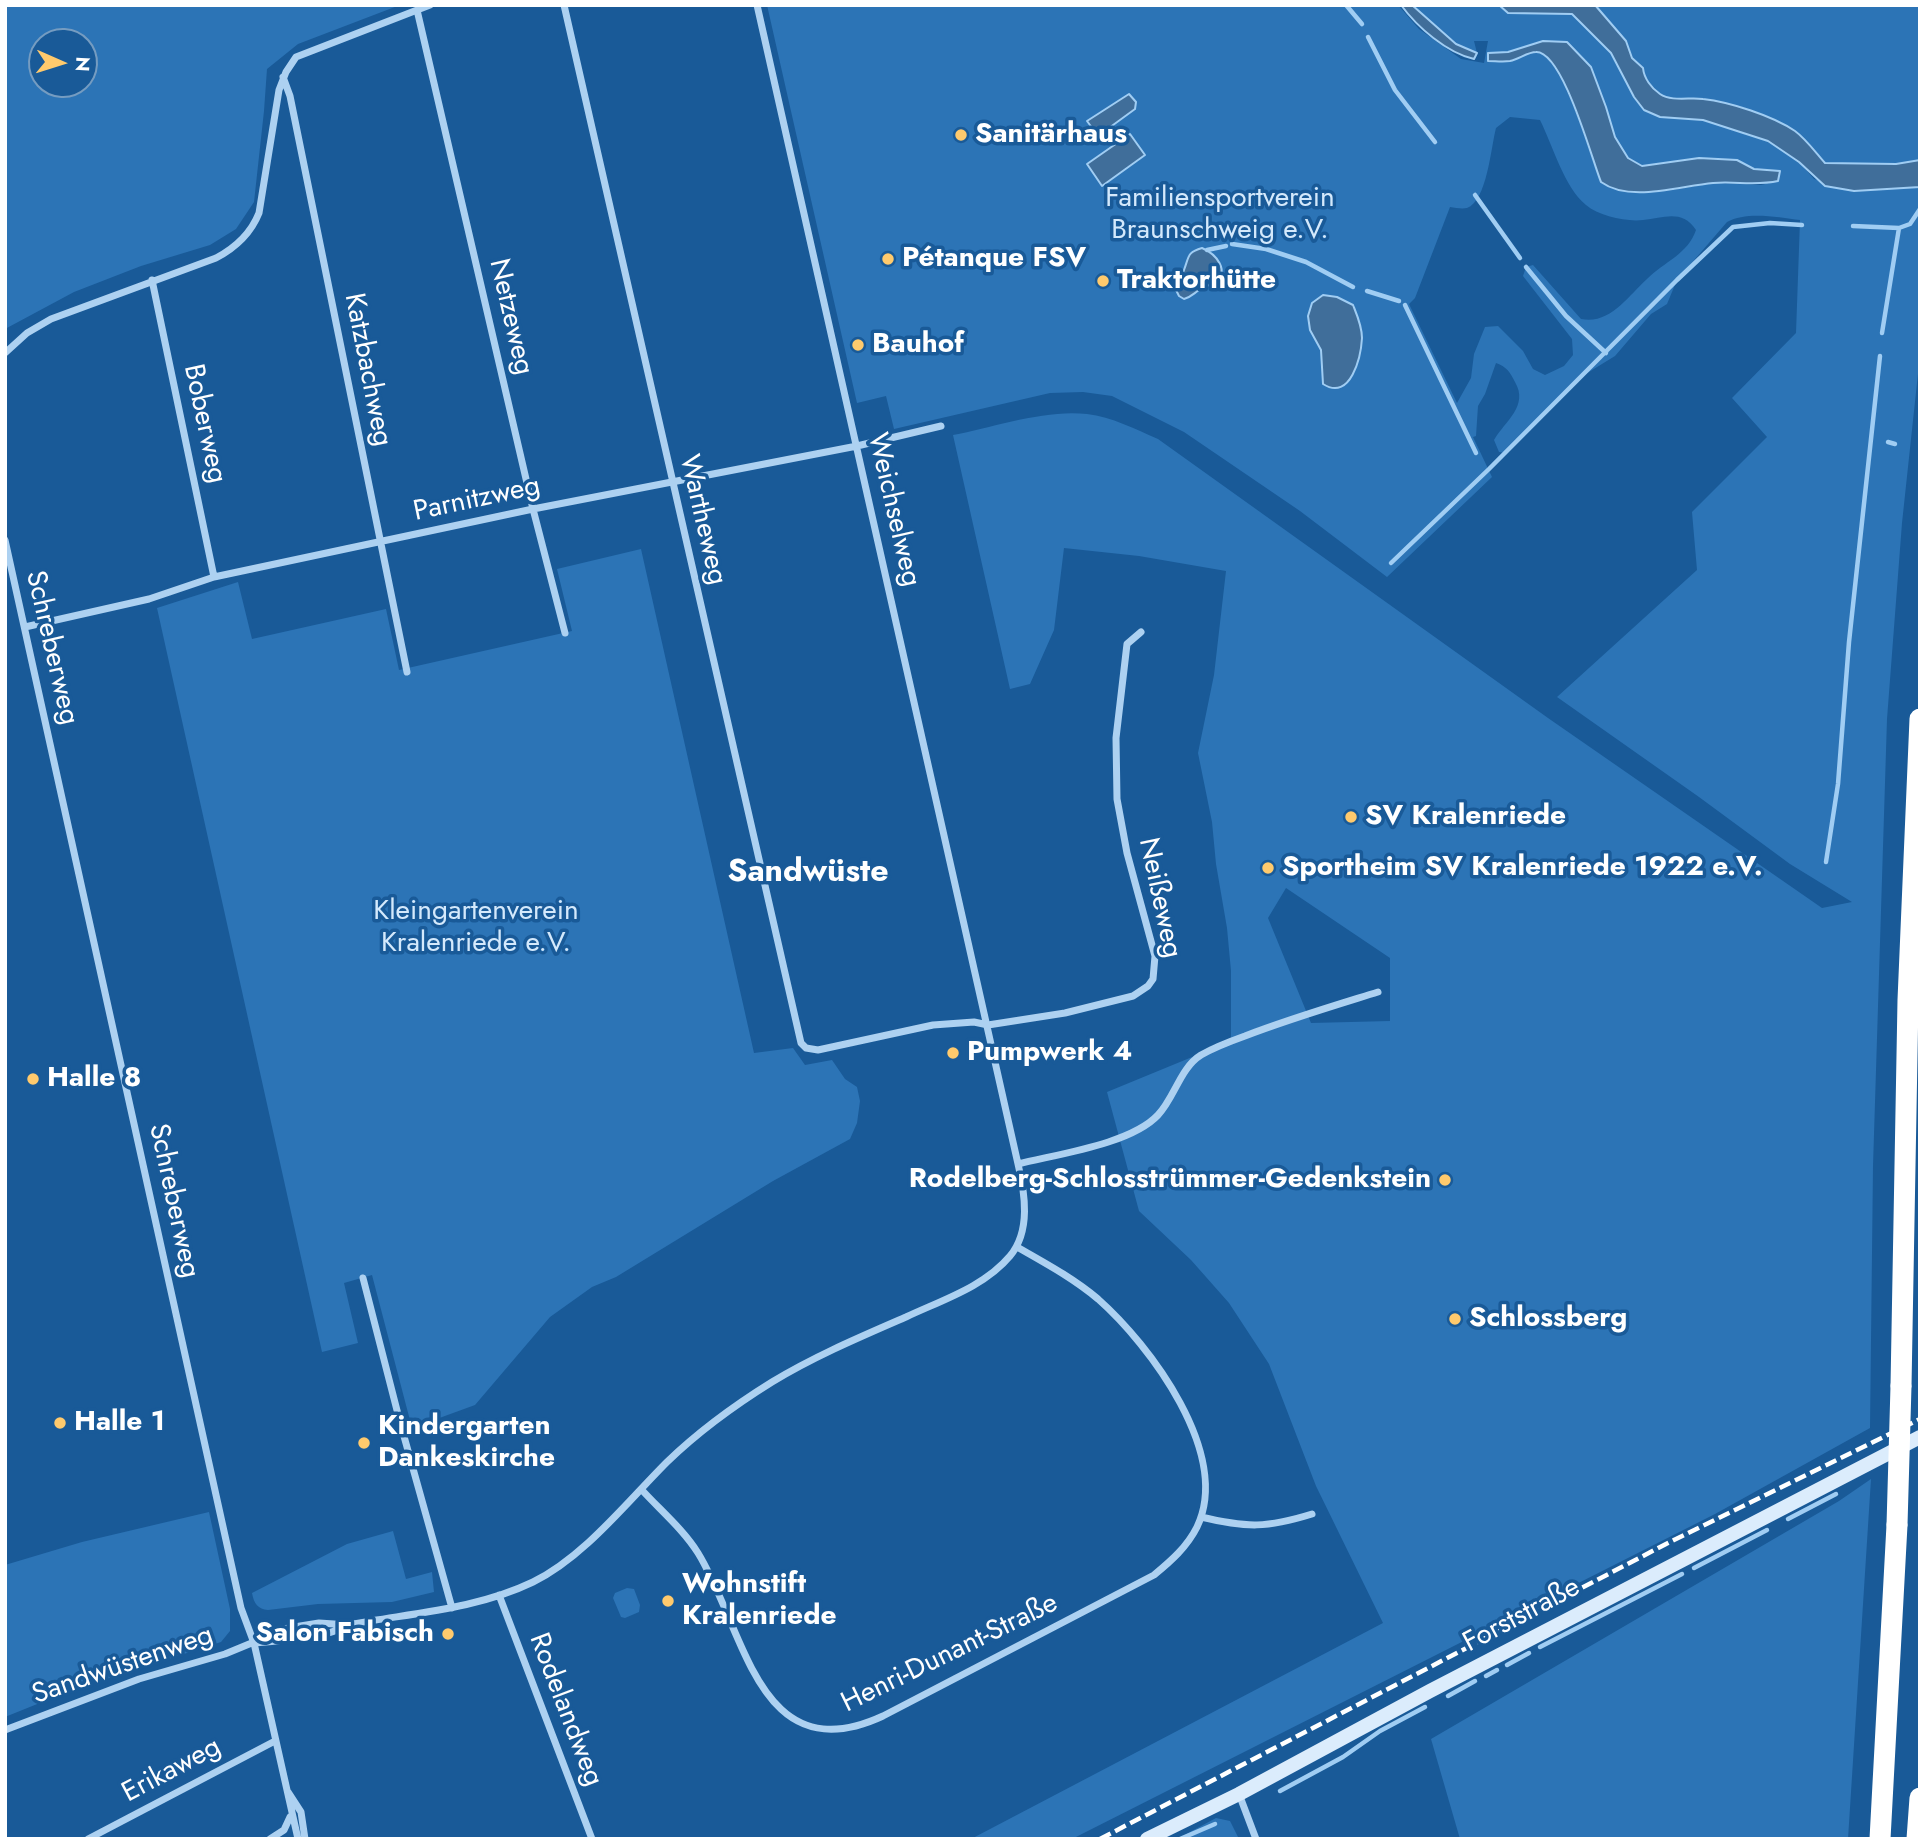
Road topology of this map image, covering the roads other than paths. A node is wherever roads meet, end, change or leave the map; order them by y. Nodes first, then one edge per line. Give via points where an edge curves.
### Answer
1 (430, 5) edge
2 (564, 5) edge
3 (757, 5) edge
4 (417, 10) junction
5 (283, 78) junction
6 (152, 280) junction
7 (5, 353) edge
8 (941, 426) dead end
9 (857, 446) junction
10 (673, 483) junction
11 (533, 509) junction
12 (5, 540) edge
13 (379, 542) junction
14 (214, 577) junction
15 (25, 627) junction
16 (1140, 632) dead end
17 (565, 633) dead end
18 (407, 672) dead end
19 (1920, 719) edge
20 (1378, 992) dead end
21 (988, 1025) junction
22 (801, 1043) joint
23 (1018, 1164) junction
24 (1017, 1247) junction
25 (363, 1278) dead end
26 (1920, 1437) edge
27 (641, 1489) junction
28 (1312, 1514) dead end
29 (1201, 1517) junction
30 (499, 1595) junction
31 (452, 1608) junction
32 (350, 1625) junction
33 (254, 1643) junction
34 (5, 1730) edge
35 (275, 1741) junction
36 (285, 1788) junction
37 (1239, 1794) junction
38 (1920, 1798) edge
39 (291, 1812) junction
40 (88, 1839) edge
41 (270, 1839) edge
42 (298, 1839) edge
43 (305, 1839) edge
44 (592, 1839) edge
45 (1147, 1839) edge
46 (1256, 1839) edge
47 (1880, 1839) edge
48 (1917, 1839) edge

1 - 4 street
2 - 10 street, Wartheweg
3 - 9 street, Weichselweg
4 - 5 street via 296,57
4 - 11 street, Netzeweg
5 - 6 street via 259,213 251,228 225,254
5 - 13 street, Katzbachweg
6 - 7 street via 51,318
6 - 14 street, Boberweg
8 - 9 street, Parnitzweg
9 - 10 street, Parnitzweg
9 - 21 street, Weichselweg
10 - 11 street, Parnitzweg
10 - 22 street, Wartheweg
11 - 13 street, Parnitzweg
11 - 17 street, Netzeweg
12 - 15 street, Schreberweg
13 - 14 street, Parnitzweg
13 - 18 street, Katzbachweg
14 - 15 street, Parnitzweg via 149,599
15 - 33 street, Schreberweg via 241,1608
16 - 21 street, Neißeweg via 1127,644 1116,738 1117,799 1126,853 1155,956 1153,979 1140,993 1124,999
19 - 47 highway, bridge via 1909,956 1897,1525
20 - 23 street via 1272,1025 1200,1056 1144,1128
21 - 22 street, Neißeweg via 974,1021 933,1026 818,1050
21 - 23 street, Weichselweg
23 - 24 street, Weichselweg via 1024,1211
24 - 27 street via 980,1282 772,1382 685,1446
24 - 29 street, Henri-Dunant-Straße via 1097,1299 1156,1364 1186,1416 1199,1450 1205,1481
25 - 31 street
26 - 37 main road, Forststraße
27 - 29 street, Henri-Dunant-Straße via 698,1554 766,1692 791,1718 824,1731 849,1729 891,1712 1154,1574 1180,1553
27 - 30 street via 566,1561 535,1581
28 - 29 street via 1258,1527
30 - 31 street
30 - 44 street, Rodelandweg
31 - 32 street
32 - 33 street via 332,1632
32 - 33 street via 304,1625
33 - 34 street, Sandwüstenweg via 139,1679
33 - 35 street, Schreberweg
35 - 36 street, Schreberweg
35 - 40 street, Erikaweg
36 - 39 street, Schreberweg
36 - 43 street, Schreberweg via 301,1812
37 - 45 main road, Forststraße
37 - 46 street
38 - 48 highway
39 - 41 street via 284,1830
39 - 42 street, Schreberweg

